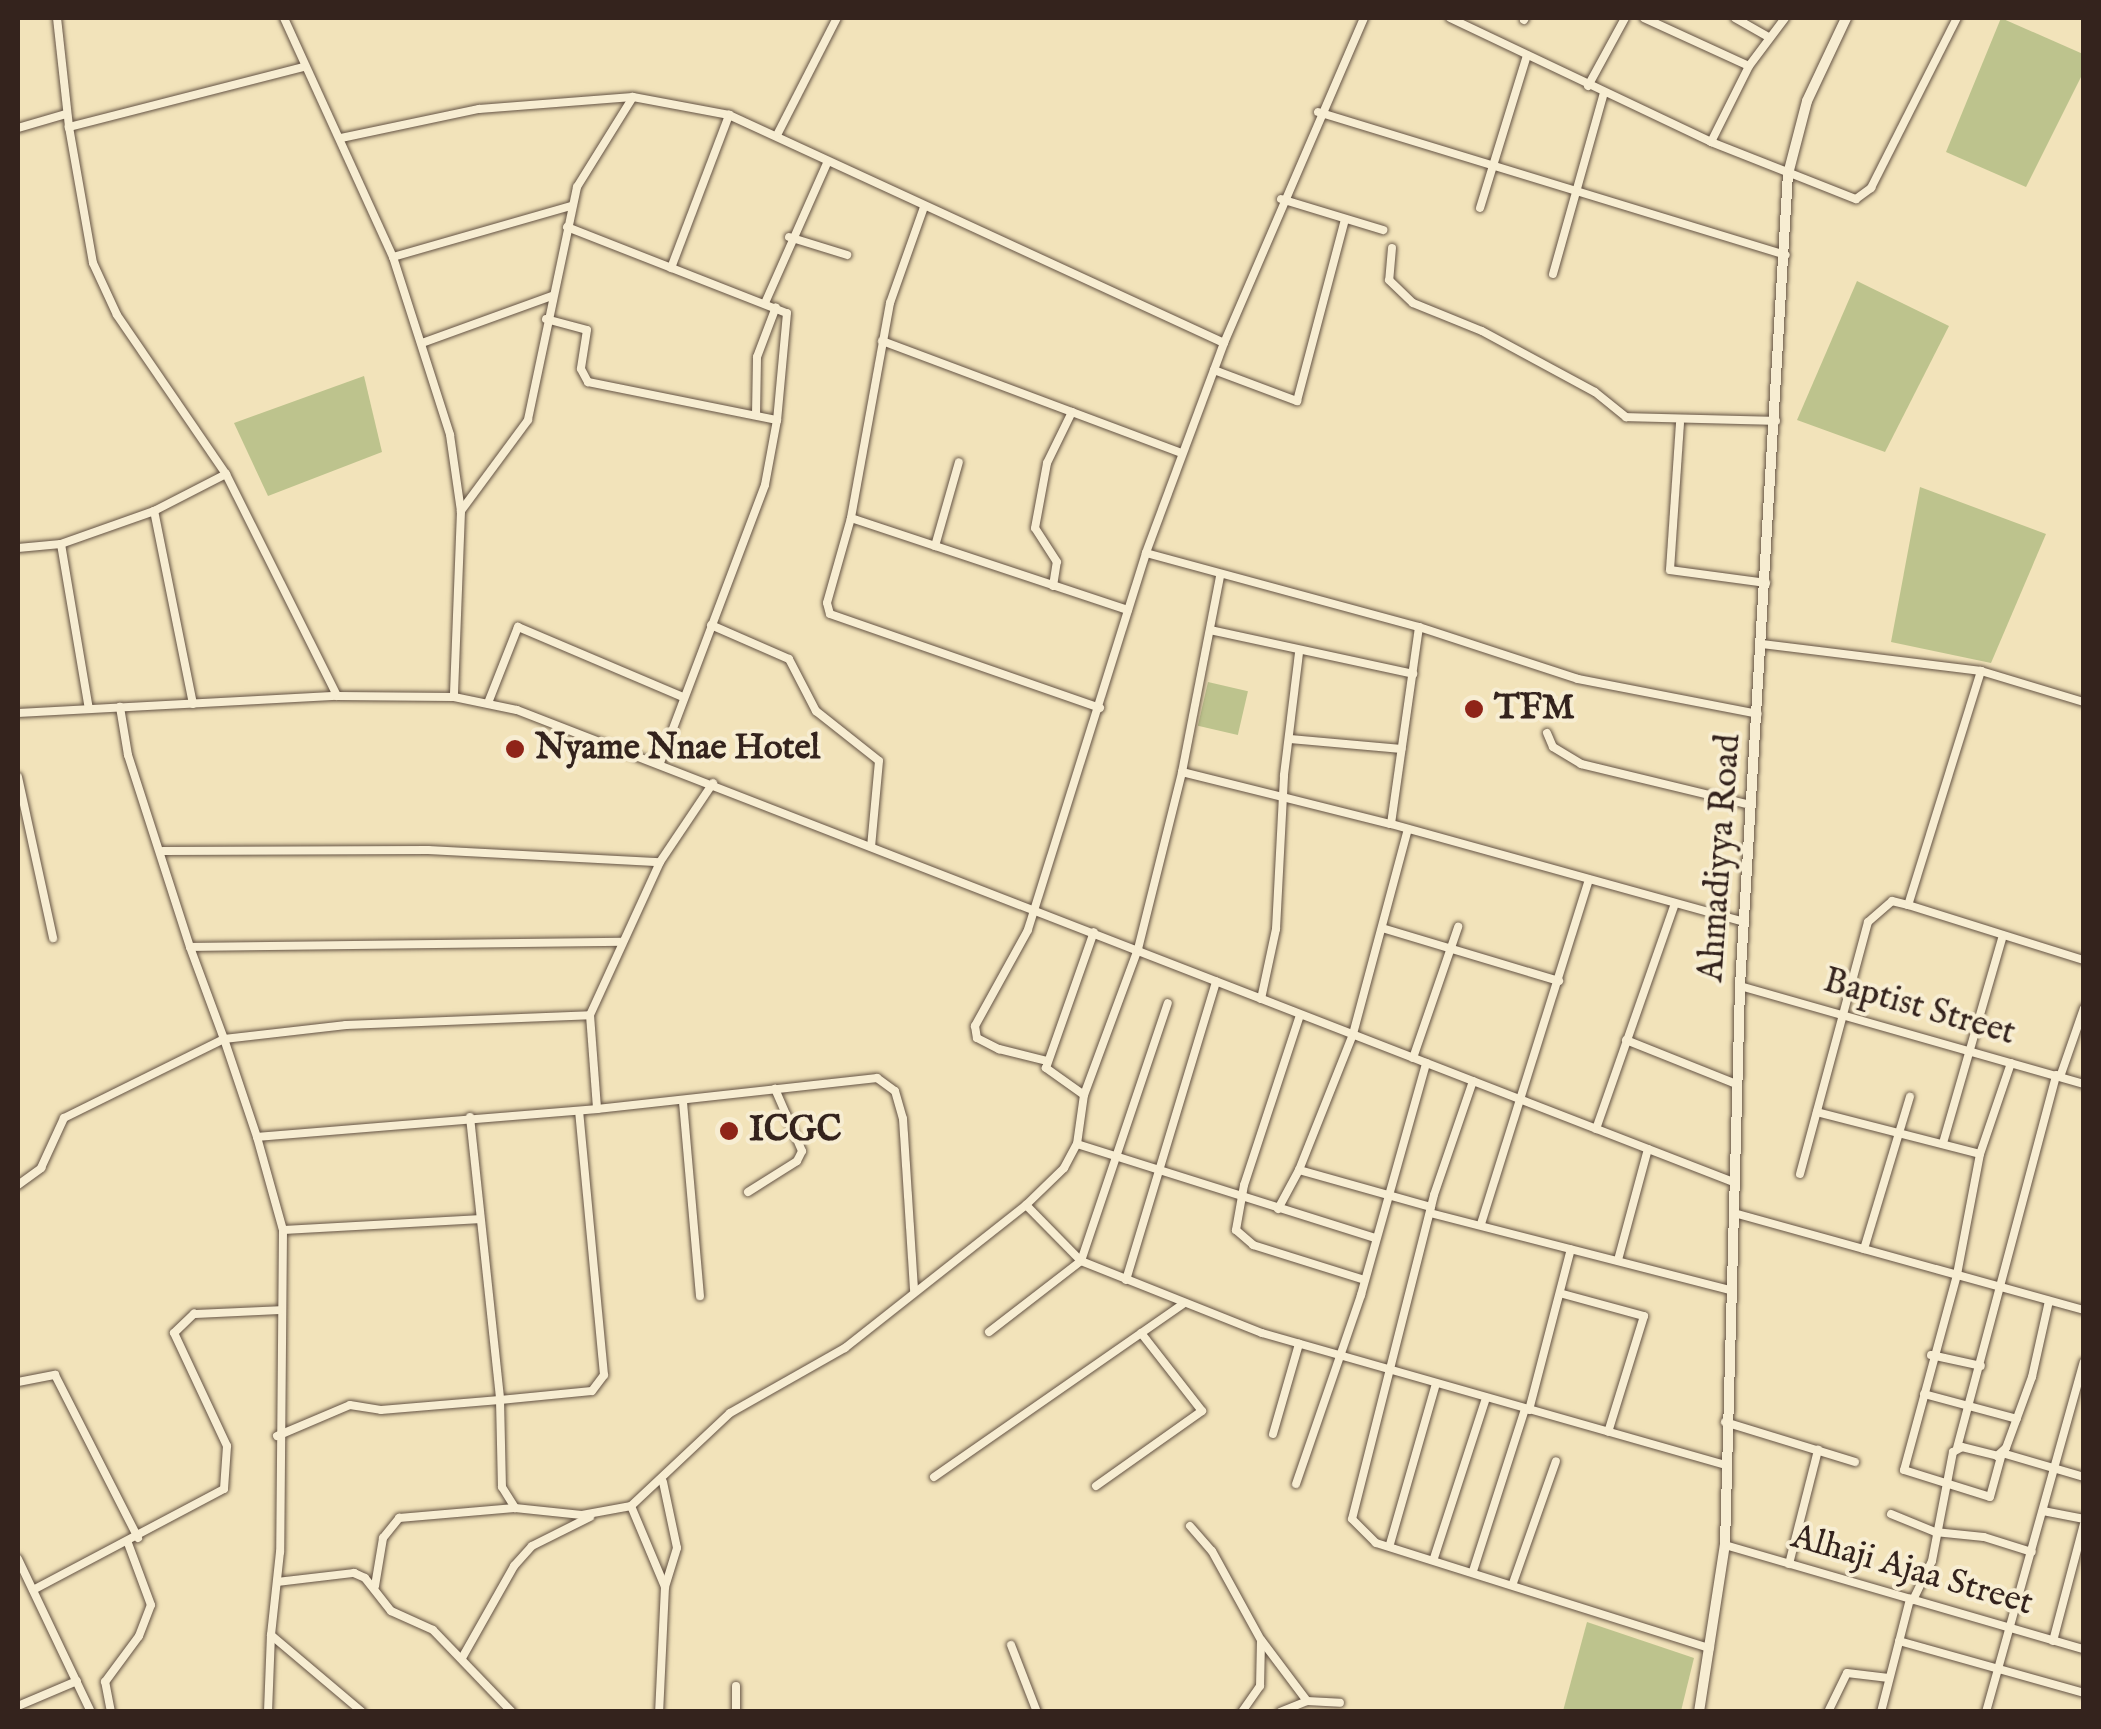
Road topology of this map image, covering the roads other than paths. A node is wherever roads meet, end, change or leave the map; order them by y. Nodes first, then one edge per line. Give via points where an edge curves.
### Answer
1 (56, 18) edge
2 (284, 18) edge
3 (837, 18) edge
4 (1364, 18) edge
5 (1450, 18) edge
6 (1625, 18) edge
7 (1644, 18) edge
8 (1672, 18) edge
9 (1735, 18) edge
10 (1785, 18) edge
11 (1846, 18) edge
12 (1957, 18) edge
13 (1665, 29) junction
14 (1770, 38) junction
15 (1527, 55) junction
16 (1749, 66) junction
17 (302, 67) junction
18 (1588, 86) junction
19 (1604, 93) junction
20 (632, 98) junction
21 (1318, 112) junction
22 (66, 114) junction
23 (729, 115) junction
24 (69, 127) junction
25 (18, 128) edge
26 (777, 135) junction
27 (341, 138) junction
28 (1711, 142) junction
29 (828, 160) junction
30 (1492, 165) junction
31 (1788, 174) junction
32 (1576, 192) junction
33 (1282, 199) junction
34 (572, 206) junction
35 (924, 207) junction
36 (1480, 208) dead end
37 (1345, 219) junction
38 (567, 227) junction
39 (1383, 230) dead end
40 (789, 237) junction
41 (1392, 248) dead end
42 (847, 255) dead end
43 (1786, 255) junction
44 (393, 257) junction
45 (671, 268) junction
46 (1554, 274) dead end
47 (552, 296) junction
48 (765, 303) junction
49 (776, 307) junction
50 (546, 319) junction
51 (882, 341) junction
52 (422, 343) junction
53 (1224, 343) junction
54 (1214, 370) junction
55 (1072, 412) junction
56 (756, 415) junction
57 (777, 420) junction
58 (1776, 421) junction
59 (1680, 423) junction
60 (1182, 453) junction
61 (959, 462) dead end
62 (226, 474) junction
63 (154, 510) junction
64 (461, 511) junction
65 (851, 518) junction
66 (61, 544) junction
67 (935, 546) junction
68 (18, 548) edge
69 (1146, 553) junction
70 (1220, 577) junction
71 (1766, 583) junction
72 (1053, 586) junction
73 (1128, 610) junction
74 (711, 625) junction
75 (1419, 626) junction
76 (1210, 630) junction
77 (1762, 644) junction
78 (1300, 653) junction
79 (1981, 671) junction
80 (1412, 674) junction
81 (336, 696) junction
82 (683, 697) junction
83 (454, 698) junction
84 (2084, 702) edge
85 (488, 703) junction
86 (193, 704) junction
87 (120, 707) junction
88 (1100, 708) junction
89 (89, 710) junction
90 (18, 713) edge
91 (1758, 714) junction
92 (1546, 733) dead end
93 (1290, 738) junction
94 (1402, 749) junction
95 (660, 763) junction
96 (1182, 772) junction
97 (18, 777) edge
98 (713, 783) junction
99 (1286, 798) junction
100 (1751, 804) junction
101 (1391, 824) junction
102 (1408, 829) junction
103 (29, 840) junction
104 (18, 842) edge
105 (871, 847) junction
106 (163, 852) junction
107 (660, 862) junction
108 (1589, 880) junction
109 (1676, 903) junction
110 (1908, 905) junction
111 (1032, 907) junction
112 (1745, 922) junction
113 (1458, 927) dead end
114 (1382, 928) junction
115 (1094, 932) junction
116 (2003, 935) junction
117 (53, 938) dead end
118 (620, 942) junction
119 (190, 948) junction
120 (1450, 948) junction
121 (1138, 949) junction
122 (2084, 960) edge
123 (1216, 981) junction
124 (1559, 981) junction
125 (1740, 986) junction
126 (1261, 999) junction
127 (1168, 1003) dead end
128 (2084, 1008) edge
129 (590, 1015) junction
130 (1300, 1015) junction
131 (1846, 1016) junction
132 (1353, 1034) junction
133 (224, 1040) junction
134 (1626, 1040) junction
135 (1970, 1051) junction
136 (1414, 1058) junction
137 (1048, 1062) junction
138 (1426, 1063) junction
139 (2011, 1063) junction
140 (2058, 1076) junction
141 (1473, 1081) junction
142 (1736, 1084) junction
143 (2084, 1084) edge
144 (775, 1089) junction
145 (1084, 1095) junction
146 (1910, 1097) dead end
147 (1517, 1098) junction
148 (683, 1102) junction
149 (597, 1109) junction
150 (579, 1111) junction
151 (1817, 1112) junction
152 (470, 1117) junction
153 (1596, 1129) junction
154 (1902, 1134) junction
155 (257, 1137) junction
156 (1943, 1143) junction
157 (1077, 1144) junction
158 (1648, 1150) junction
159 (1980, 1154) junction
160 (1117, 1159) junction
161 (1299, 1170) junction
162 (1800, 1174) dead end
163 (1162, 1176) junction
164 (1733, 1182) junction
165 (18, 1185) edge
166 (748, 1192) dead end
167 (1386, 1196) junction
168 (1240, 1200) junction
169 (1026, 1205) junction
170 (1278, 1208) junction
171 (1430, 1210) junction
172 (1734, 1213) junction
173 (478, 1219) junction
174 (1481, 1224) junction
175 (282, 1230) junction
176 (1376, 1238) junction
177 (1571, 1249) junction
178 (1864, 1249) junction
179 (1081, 1260) junction
180 (1618, 1260) junction
181 (1957, 1275) junction
182 (1126, 1280) junction
183 (1365, 1280) junction
184 (2003, 1288) junction
185 (1730, 1290) junction
186 (914, 1292) junction
187 (1563, 1294) junction
188 (700, 1296) dead end
189 (2049, 1301) junction
190 (1184, 1303) junction
191 (281, 1310) junction
192 (2084, 1310) edge
193 (990, 1332) dead end
194 (1141, 1332) junction
195 (1299, 1344) junction
196 (1932, 1354) junction
197 (1342, 1356) junction
198 (2084, 1362) edge
199 (1980, 1366) junction
200 (1390, 1370) junction
201 (18, 1382) edge
202 (1436, 1384) junction
203 (1924, 1394) junction
204 (1486, 1398) junction
205 (500, 1400) junction
206 (1968, 1406) junction
207 (1527, 1409) junction
208 (2016, 1419) junction
209 (1725, 1422) junction
210 (1608, 1432) junction
211 (1272, 1434) dead end
212 (277, 1436) junction
213 (1957, 1448) junction
214 (1818, 1450) junction
215 (2002, 1454) junction
216 (1556, 1462) dead end
217 (1855, 1462) dead end
218 (1725, 1464) junction
219 (2054, 1470) junction
220 (2084, 1477) edge
221 (934, 1478) dead end
222 (663, 1482) junction
223 (1296, 1484) dead end
224 (1946, 1484) junction
225 (1096, 1486) dead end
226 (632, 1506) junction
227 (515, 1508) junction
228 (603, 1509) junction
229 (2043, 1511) junction
230 (1891, 1514) dead end
231 (2084, 1521) edge
232 (1190, 1526) dead end
233 (1935, 1532) junction
234 (138, 1538) junction
235 (128, 1543) junction
236 (1390, 1544) junction
237 (1725, 1546) junction
238 (2032, 1552) junction
239 (1434, 1558) junction
240 (18, 1559) edge
241 (1789, 1564) junction
242 (1473, 1571) junction
243 (278, 1582) junction
244 (1513, 1584) junction
245 (375, 1586) junction
246 (665, 1586) junction
247 (33, 1590) junction
248 (1911, 1599) junction
249 (2011, 1630) junction
250 (271, 1634) junction
251 (1261, 1640) junction
252 (2053, 1640) junction
253 (1898, 1641) junction
254 (1011, 1645) dead end
255 (1710, 1648) junction
256 (2084, 1648) edge
257 (462, 1658) junction
258 (1999, 1671) junction
259 (1889, 1678) junction
260 (77, 1681) junction
261 (736, 1686) dead end
262 (2084, 1693) edge
263 (1307, 1701) junction
264 (1340, 1703) dead end
265 (18, 1706) edge
266 (91, 1712) edge
267 (111, 1712) edge
268 (268, 1712) edge
269 (362, 1712) edge
270 (512, 1712) edge
271 (658, 1712) edge
272 (736, 1712) edge
273 (1037, 1712) edge
274 (1242, 1712) edge
275 (1280, 1712) edge
276 (1700, 1712) edge
277 (1828, 1712) edge
278 (1880, 1712) edge
279 (1986, 1712) edge

1 - 22 street
2 - 17 street
3 - 26 street
4 - 21 street
5 - 15 street
6 - 18 street
7 - 13 street
8 - 13 street
9 - 14 street
10 - 14 street
11 - 31 street, Ahmadiyya Road via 1807,101
12 - 31 street via 1864,196 1844,198
13 - 16 street
14 - 16 street
15 - 18 street
15 - 30 street
16 - 28 street
17 - 24 street
17 - 27 street
18 - 19 street
19 - 28 street
19 - 32 street
20 - 23 street
20 - 27 street via 478,109
20 - 34 street via 584,170
21 - 30 street
21 - 33 street
22 - 24 street
22 - 25 street
23 - 26 street
23 - 45 street
24 - 62 street via 93,263 117,315
26 - 29 street
27 - 44 street
28 - 31 street
29 - 35 street
29 - 40 street
30 - 32 street
30 - 36 street
31 - 43 street, Ahmadiyya Road
32 - 43 street
32 - 46 street
33 - 37 street
33 - 53 street
34 - 38 street
34 - 44 street
35 - 51 street
35 - 53 street
37 - 39 street
37 - 54 street via 1297,401
38 - 45 street
38 - 47 street
40 - 42 street
40 - 48 street
41 - 59 street via 1389,280 1413,302 1482,331 1539,368 1594,392 1626,417
43 - 58 street, Ahmadiyya Road
44 - 52 street
45 - 48 street
47 - 50 street
47 - 52 street
48 - 49 street
49 - 56 street via 757,357
49 - 57 street via 787,313
50 - 56 street via 587,330 581,369 588,382
50 - 64 street via 522,434
51 - 55 street
51 - 65 street
52 - 64 street via 450,436
53 - 54 street
54 - 60 street
55 - 60 street
55 - 72 street via 1047,462 1035,528 1056,562
56 - 57 street
57 - 74 street via 765,486
58 - 59 street
58 - 71 street, Ahmadiyya Road
59 - 71 street via 1670,570
60 - 69 street
61 - 67 street
62 - 63 street
62 - 81 street
63 - 66 street
63 - 86 street
64 - 83 street
65 - 67 street
65 - 88 street via 826,603 830,614
66 - 68 street
66 - 89 street
67 - 72 street
69 - 70 street
69 - 73 street
70 - 75 street
70 - 76 street
71 - 77 street, Ahmadiyya Road
72 - 73 street
73 - 88 street
74 - 82 street
74 - 105 street via 790,658 816,711 879,761
75 - 80 street
75 - 91 street via 1578,679
76 - 78 street
76 - 96 street
77 - 79 street
77 - 91 street, Ahmadiyya Road
78 - 80 street
78 - 93 street
79 - 84 street
79 - 110 street
80 - 94 street
81 - 83 street
81 - 86 street
82 - 85 street via 617,674 522,626 510,637
82 - 95 street
83 - 85 street
85 - 95 street
86 - 87 street
87 - 89 street
87 - 106 street via 128,756
88 - 111 street
89 - 90 street
91 - 100 street, Ahmadiyya Road
92 - 100 street via 1553,747 1581,764
93 - 94 street
93 - 99 street
94 - 101 street
95 - 98 street
96 - 99 street
96 - 121 street
97 - 103 street
98 - 105 street
98 - 107 street
99 - 101 street
99 - 126 street via 1276,928
100 - 112 street, Ahmadiyya Road
101 - 102 street
102 - 108 street
102 - 114 street
103 - 104 street
103 - 117 street
105 - 111 street
106 - 107 street via 428,850
106 - 119 street
107 - 118 street
108 - 109 street
108 - 124 street
109 - 112 street
109 - 134 street
110 - 116 street
110 - 131 street via 1892,901 1868,922
111 - 115 street
111 - 137 street via 1024,940 974,1032 999,1050
112 - 125 street, Ahmadiyya Road
113 - 120 street
114 - 120 street
114 - 132 street
115 - 121 street
115 - 137 street
116 - 122 street
116 - 135 street
118 - 119 street
118 - 129 street
119 - 133 street
120 - 124 street
120 - 136 street
121 - 123 street
121 - 145 street
123 - 126 street
123 - 163 street
124 - 147 street
125 - 131 street, Baptist Street
125 - 142 street, Ahmadiyya Road
126 - 130 street
127 - 160 street
128 - 140 street
129 - 133 street via 346,1026
129 - 149 street
130 - 132 street
130 - 168 street
131 - 135 street, Baptist Street
131 - 151 street
132 - 136 street
132 - 161 street
133 - 155 street
133 - 165 street via 64,1118 41,1168
134 - 142 street
134 - 153 street
135 - 139 street, Baptist Street
135 - 156 street
136 - 138 street
137 - 145 street via 1051,1077
138 - 141 street
138 - 167 street
139 - 140 street, Baptist Street
139 - 159 street
140 - 143 street, Baptist Street
140 - 184 street
141 - 147 street
141 - 171 street
142 - 164 street, Ahmadiyya Road
144 - 148 street
144 - 166 street via 802,1150 797,1161
144 - 186 street via 877,1078 895,1090 914,1212
145 - 157 street
146 - 154 street
147 - 153 street
147 - 174 street
148 - 149 street
148 - 188 street
149 - 150 street
150 - 152 street
150 - 205 street via 604,1376 592,1390
151 - 154 street
151 - 162 street
152 - 155 street
152 - 173 street
153 - 158 street
154 - 156 street
154 - 178 street
155 - 175 street
156 - 159 street
157 - 160 street
157 - 169 street via 1064,1168
158 - 164 street
158 - 180 street
159 - 181 street
160 - 163 street
160 - 179 street
161 - 167 street
161 - 170 street
163 - 168 street
163 - 182 street
164 - 172 street, Ahmadiyya Road
167 - 171 street
167 - 176 street
168 - 170 street
168 - 183 street via 1240,1240
169 - 179 street
169 - 186 street
170 - 176 street
171 - 174 street
171 - 200 street
172 - 178 street
172 - 185 street, Ahmadiyya Road
173 - 175 street
173 - 205 street
174 - 177 street
175 - 191 street
176 - 183 street
177 - 180 street
177 - 187 street
178 - 181 street
179 - 182 street
179 - 193 street
180 - 185 street
181 - 184 street
181 - 196 street
182 - 190 street
183 - 197 street
184 - 189 street
184 - 199 street
185 - 209 street, Ahmadiyya Road
186 - 222 street via 845,1348 741,1405
187 - 207 street
187 - 210 street via 1644,1316
189 - 192 street
189 - 208 street
190 - 194 street
190 - 195 street
191 - 212 street
191 - 234 street via 194,1314 174,1333 227,1446 229,1482
194 - 221 street
194 - 225 street via 1202,1411
195 - 197 street
195 - 211 street
196 - 199 street
196 - 203 street
197 - 200 street
197 - 223 street
198 - 219 street
199 - 206 street
200 - 202 street
200 - 236 street via 1352,1519 1368,1540
201 - 234 street via 55,1375
202 - 204 street
202 - 236 street
203 - 206 street
203 - 224 street via 1904,1470
204 - 207 street
204 - 239 street
205 - 212 street via 382,1410 350,1405
205 - 227 street via 502,1486
206 - 208 street
206 - 213 street
207 - 210 street
207 - 242 street
208 - 215 street
209 - 214 street
209 - 218 street, Ahmadiyya Road
210 - 218 street
212 - 243 street
213 - 215 street
213 - 224 street
214 - 217 street
214 - 241 street
215 - 219 street
215 - 224 street via 1990,1498
216 - 244 street
218 - 237 street, Ahmadiyya Road
219 - 220 street
219 - 229 street
222 - 226 street
222 - 246 street via 678,1548
224 - 233 street
226 - 228 street
226 - 246 street
227 - 228 street via 582,1515
227 - 245 street via 399,1518 382,1538
228 - 257 street via 526,1552
229 - 231 street
229 - 238 street
230 - 233 street
231 - 252 street
232 - 251 street via 1212,1551
233 - 238 street
233 - 248 street via 1932,1560
234 - 235 street
235 - 247 street
235 - 267 street via 151,1605 139,1636 105,1682
236 - 239 street
237 - 241 street, Alhaji Ajaa Street
237 - 255 street, Ahmadiyya Road
238 - 249 street
239 - 242 street
240 - 247 street
241 - 248 street, Alhaji Ajaa Street
242 - 244 street
243 - 245 street via 354,1573
243 - 250 street
244 - 255 street
245 - 257 street via 391,1611 433,1630
246 - 271 street
247 - 260 street
248 - 249 street, Alhaji Ajaa Street
248 - 253 street
249 - 252 street, Alhaji Ajaa Street
249 - 258 street
250 - 268 street
250 - 269 street
251 - 263 street
251 - 274 street via 1260,1686
252 - 256 street, Alhaji Ajaa Street
253 - 258 street
253 - 259 street
254 - 273 street
255 - 276 street, Ahmadiyya Road
257 - 270 street
258 - 262 street
258 - 279 street
259 - 277 street via 1851,1671
259 - 278 street
260 - 265 street
260 - 266 street
261 - 272 street
263 - 264 street
263 - 275 street

